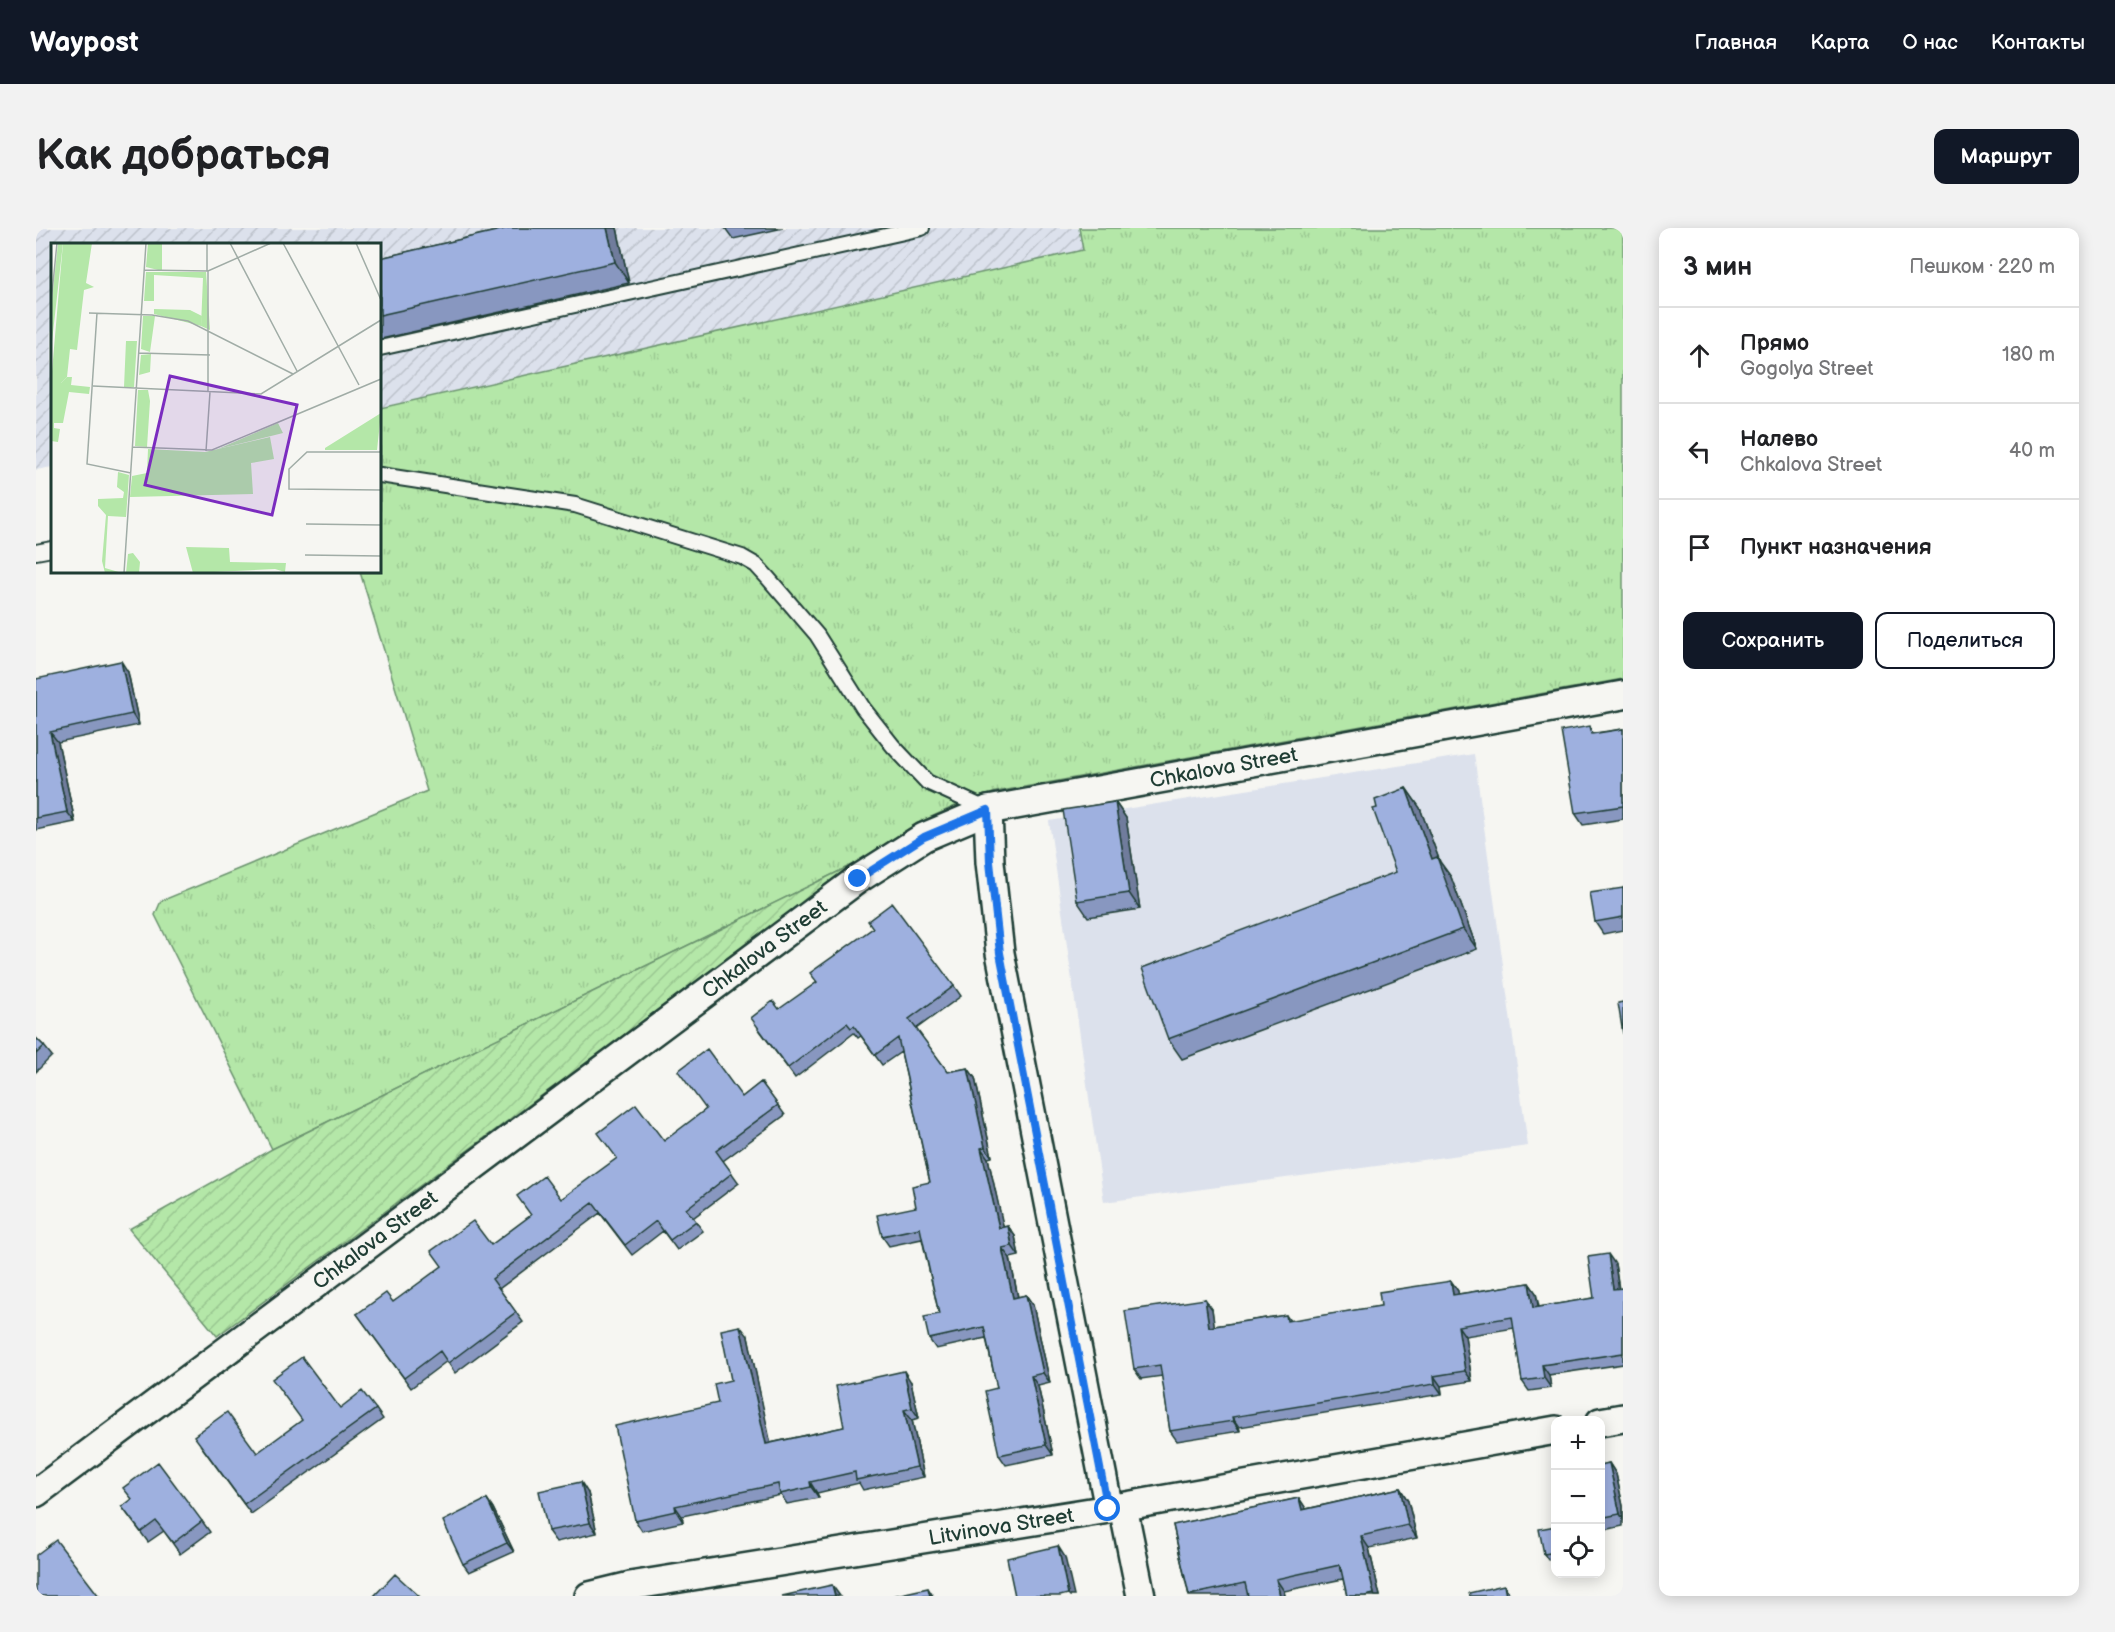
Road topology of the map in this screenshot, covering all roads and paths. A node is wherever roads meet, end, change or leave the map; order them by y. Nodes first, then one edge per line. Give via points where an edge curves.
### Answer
1 (922, 228) edge
2 (381, 348) edge
3 (381, 475) edge
4 (51, 549) edge
5 (36, 552) edge
6 (1623, 695) edge
7 (988, 810) junction
8 (1623, 1418) edge
9 (1605, 1421) edge
10 (1551, 1431) edge
11 (36, 1493) edge
12 (1116, 1508) junction
13 (589, 1596) edge
14 (1141, 1596) edge

1 - 2 lane
3 - 7 lane via 575,505 742,557 756,565 817,635 863,708 927,782
4 - 5 lane
6 - 7 street, Chkalova Street
7 - 11 street, Chkalova Street via 924,837 858,879
7 - 12 street via 1000,953
8 - 9 street
10 - 12 street, Litvinova Street
12 - 13 street, Litvinova Street via 630,1586
12 - 14 street

